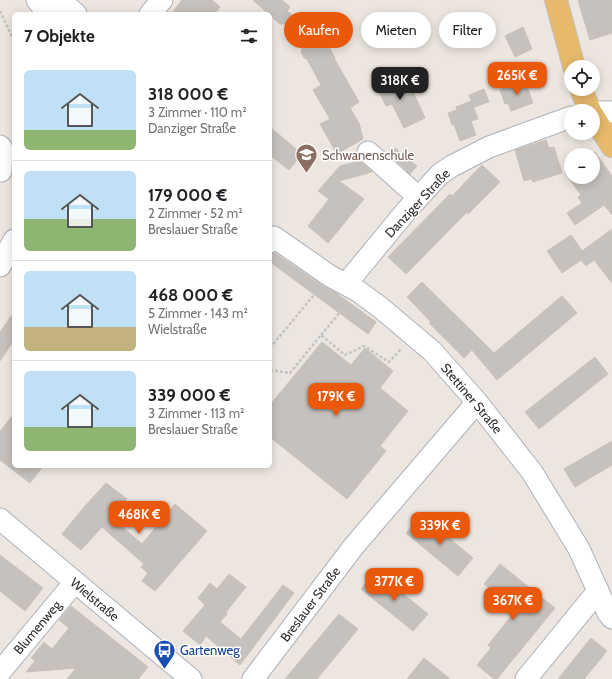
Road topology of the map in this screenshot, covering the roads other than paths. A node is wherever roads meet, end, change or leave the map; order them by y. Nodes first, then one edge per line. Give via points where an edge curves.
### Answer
1 (37, 0) edge
2 (59, 0) edge
3 (162, 0) edge
4 (556, 0) edge
5 (74, 12) edge
6 (152, 12) edge
7 (572, 60) edge
8 (600, 111) edge
9 (612, 112) edge
10 (564, 120) edge
11 (600, 127) edge
12 (0, 146) edge
13 (612, 146) edge
14 (368, 152) dead end
15 (5, 172) edge
16 (418, 198) junction
17 (272, 240) edge
18 (12, 244) edge
19 (0, 266) edge
20 (344, 284) junction
21 (477, 402) junction
22 (0, 519) edge
23 (74, 582) junction
24 (598, 591) junction
25 (612, 618) edge
26 (0, 672) edge
27 (184, 677) edge
28 (253, 679) edge
29 (526, 679) edge

1 - 2 street via 47,12
2 - 5 street
3 - 6 street
4 - 7 main road
8 - 9 street
10 - 16 street, Danziger Straße via 489,148 452,166 440,174
11 - 13 main road
12 - 15 street
14 - 16 street
16 - 20 street, Danziger Straße
17 - 20 street, Stettiner Straße via 274,237
18 - 19 street
20 - 21 street, Stettiner Straße via 381,308 432,351
21 - 24 street, Stettiner Straße via 532,472 579,549
21 - 28 street, Breslauer Straße via 354,546
22 - 23 street, Wielstraße
23 - 26 street, Blumenweg
23 - 27 street, Wielstraße
24 - 25 street, Stettiner Straße
24 - 29 street

